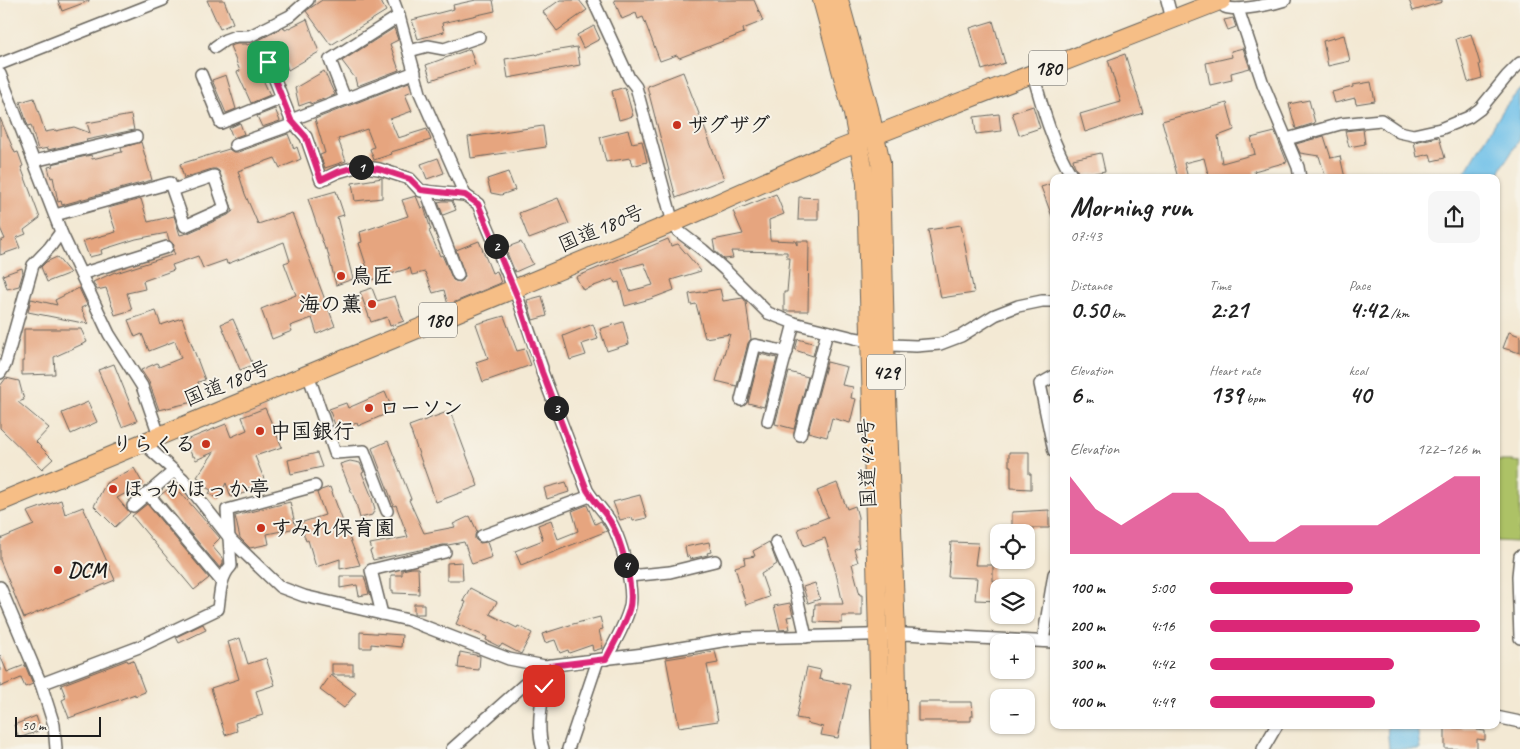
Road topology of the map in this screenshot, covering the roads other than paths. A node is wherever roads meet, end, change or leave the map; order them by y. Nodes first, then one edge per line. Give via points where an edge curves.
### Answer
1 (163, 0) edge
2 (308, 0) edge
3 (392, 0) edge
4 (593, 0) edge
5 (822, 0) edge
6 (839, 0) edge
7 (1167, 0) edge
8 (1221, 0) edge
9 (1285, 0) edge
10 (1238, 9) junction
11 (399, 16) junction
12 (1172, 19) junction
13 (479, 37) dead end
14 (215, 47) dead end
15 (409, 51) junction
16 (268, 62) dead end
17 (1520, 63) edge
18 (0, 64) edge
19 (414, 72) junction
20 (0, 74) edge
21 (201, 74) dead end
22 (1032, 74) junction
23 (282, 98) junction
24 (345, 99) junction
25 (12, 102) junction
26 (0, 106) edge
27 (293, 122) junction
28 (136, 137) dead end
29 (867, 138) junction
30 (1287, 139) junction
31 (235, 146) dead end
32 (34, 161) junction
33 (1070, 174) edge
34 (1299, 174) edge
35 (173, 190) junction
36 (426, 191) junction
37 (465, 195) junction
38 (54, 216) junction
39 (673, 223) junction
40 (61, 232) junction
41 (168, 248) dead end
42 (81, 274) junction
43 (458, 275) dead end
44 (514, 289) junction
45 (1050, 301) edge
46 (794, 323) junction
47 (827, 332) junction
48 (877, 342) junction
49 (787, 352) junction
50 (0, 373) edge
51 (308, 374) junction
52 (1050, 378) edge
53 (741, 400) dead end
54 (768, 421) dead end
55 (1050, 432) edge
56 (800, 434) dead end
57 (152, 438) junction
58 (174, 471) junction
59 (315, 486) dead end
60 (148, 494) junction
61 (590, 496) junction
62 (0, 502) edge
63 (133, 506) dead end
64 (387, 511) dead end
65 (482, 536) dead end
66 (228, 538) junction
67 (776, 542) dead end
68 (445, 552) dead end
69 (1520, 556) edge
70 (715, 560) dead end
71 (629, 576) junction
72 (222, 582) junction
73 (0, 587) edge
74 (382, 614) junction
75 (1050, 619) edge
76 (877, 635) junction
77 (896, 635) junction
78 (806, 637) junction
79 (1520, 638) edge
80 (1048, 642) edge
81 (602, 659) junction
82 (548, 666) junction
83 (41, 684) junction
84 (1500, 718) edge
85 (1520, 722) edge
86 (1275, 729) edge
87 (56, 749) edge
88 (452, 749) edge
89 (544, 749) edge
90 (568, 749) edge
91 (881, 749) edge
92 (898, 749) edge
93 (1264, 749) edge

1 - 18 street
2 - 14 street via 290,16 250,36 236,36
3 - 11 street
4 - 39 street via 636,87
5 - 29 highway, 国道429号 / 429 via 853,114
6 - 29 highway, 国道429号 / 429
7 - 12 street
8 - 10 street via 1225,6
8 - 12 highway, 国道180号 / 180
9 - 10 street
10 - 30 street via 1263,84
11 - 15 street
11 - 24 street via 330,60
12 - 22 highway, 国道180号 / 180
13 - 15 street via 444,49 428,46
15 - 19 street
16 - 23 street
17 - 30 street via 1480,109 1440,129 1412,135 1399,132 1381,120 1340,124
19 - 24 street
19 - 37 street via 420,93
20 - 25 street
21 - 23 street via 221,123
22 - 29 highway, 国道180号 / 180
22 - 33 street via 1052,138
23 - 27 street
24 - 27 street
25 - 26 street
25 - 32 street
27 - 31 street
27 - 36 street via 306,137 321,180 359,166 410,179
28 - 32 street
29 - 39 highway, 国道180号 / 180
29 - 48 highway, 国道429号 / 429 via 881,164
30 - 34 street
32 - 38 street
35 - 35 street via 214,176 226,208 185,226
35 - 38 street via 170,183
36 - 37 street
36 - 43 street
37 - 44 street via 478,204
38 - 40 street
39 - 44 highway, 国道180号 / 180
39 - 46 street via 768,314
40 - 42 street
40 - 50 street via 33,265
41 - 42 street
42 - 57 street via 110,334 142,386
44 - 51 highway, 国道180号 / 180
44 - 61 street
45 - 48 street via 1018,306 940,344 916,346
46 - 47 street
46 - 49 street
47 - 48 street
47 - 56 street
48 - 76 highway, 国道429号 / 429
48 - 77 highway, 国道429号 / 429
49 - 53 street via 755,345
49 - 54 street
51 - 57 highway, 国道180号 / 180
51 - 64 street via 335,453 364,451
52 - 55 street via 1040,384
57 - 58 street via 150,450
57 - 62 highway, 国道180号 / 180
58 - 60 street
58 - 66 street
59 - 66 street via 227,510
60 - 63 street
60 - 72 street
61 - 65 street
61 - 71 street via 609,519
66 - 72 street via 231,566
66 - 74 street via 280,587 304,596
67 - 78 street via 794,584
68 - 74 street via 371,570
69 - 79 street
70 - 71 street via 670,572
71 - 81 street via 630,609
72 - 83 street via 218,609 140,647
73 - 83 street
74 - 82 street via 408,620 509,659
75 - 80 street
76 - 77 street
76 - 78 street
76 - 91 highway, 国道429号 / 429
77 - 80 street
77 - 92 highway, 国道429号 / 429
78 - 81 street via 722,640
81 - 82 street
81 - 90 street
82 - 88 street
82 - 89 street via 541,711
83 - 87 street via 54,725
84 - 85 street
86 - 93 street

